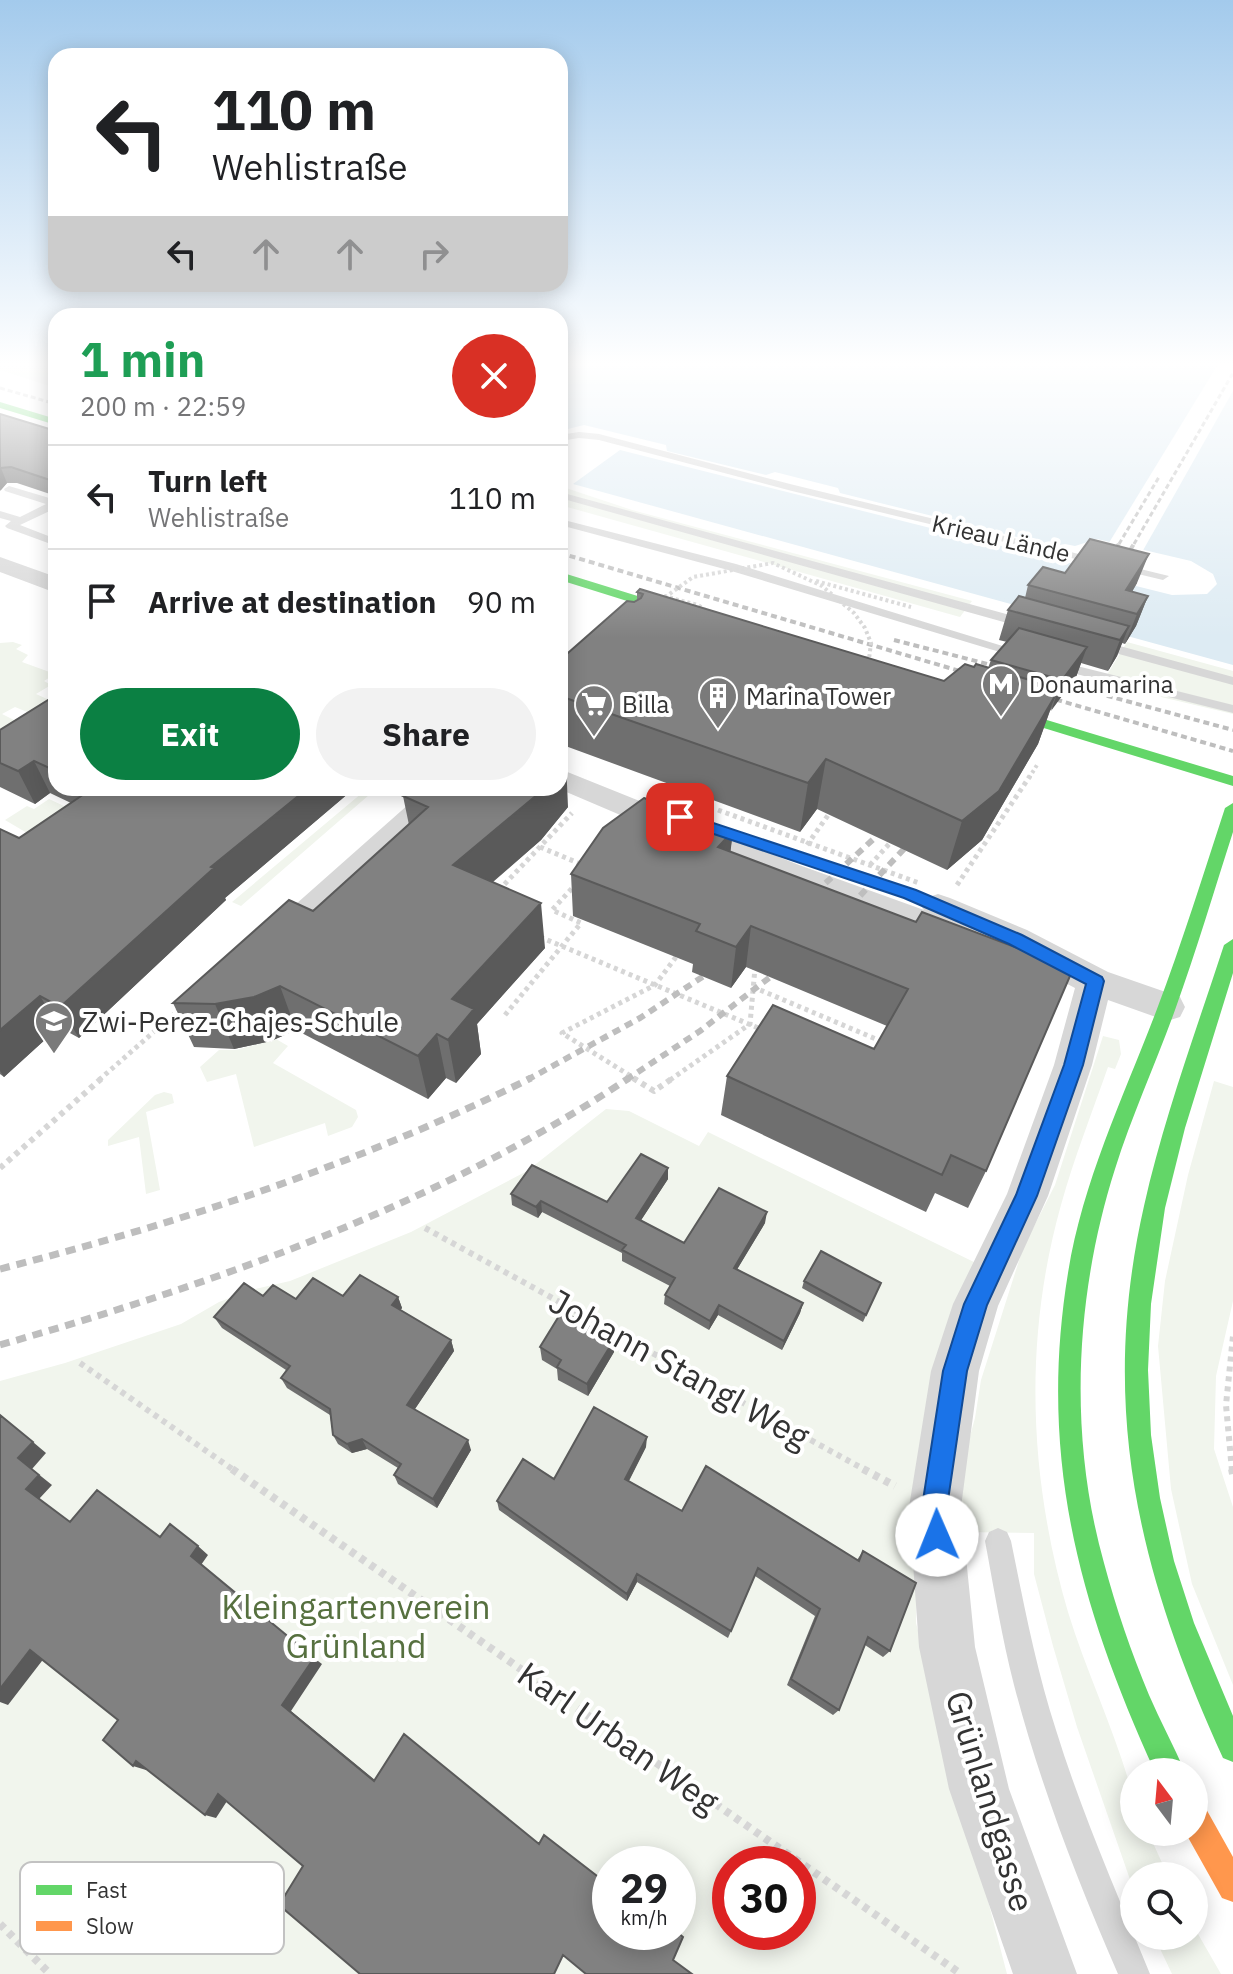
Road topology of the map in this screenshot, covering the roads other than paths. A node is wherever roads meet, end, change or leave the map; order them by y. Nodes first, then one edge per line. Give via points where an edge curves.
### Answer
1 (660, 453) edge
2 (9, 489) dead end
3 (568, 497) edge
4 (48, 501) edge
5 (48, 508) edge
6 (0, 514) edge
7 (21, 521) junction
8 (568, 524) edge
9 (48, 548) edge
10 (48, 559) edge
11 (0, 564) edge
12 (32, 576) junction
13 (1163, 576) dead end
14 (568, 578) edge
15 (48, 583) edge
16 (714, 619) edge
17 (1043, 629) edge
18 (1079, 639) edge
19 (1233, 681) edge
20 (963, 699) edge
21 (1233, 709) edge
22 (1233, 781) edge
23 (577, 791) edge
24 (436, 796) edge
25 (1233, 808) edge
26 (290, 929) edge
27 (1233, 945) edge
28 (1095, 981) junction
29 (1167, 1007) junction
30 (998, 1541) dead end
31 (1233, 1748) edge
32 (1164, 1758) edge
33 (1208, 1843) edge
34 (1233, 1887) edge
35 (1045, 1974) edge
36 (1134, 1974) edge

1 - 13 lane, Krieau Lände
2 - 4 lane
3 - 17 lane
5 - 7 lane
6 - 7 lane
7 - 9 lane via 11,526
8 - 21 lane via 732,567 1060,666
10 - 12 street
11 - 12 street
12 - 15 street
14 - 16 main road
18 - 19 lane
20 - 22 main road
23 - 28 street via 964,938
24 - 26 street
25 - 29 main road
27 - 31 main road via 1149,1234 1137,1318 1136,1436 1167,1587 1195,1667
28 - 29 street
28 - 35 street, Grünlandgasse via 1073,1065 1027,1196 976,1304 959,1357 935,1507 947,1647 979,1789
29 - 32 main road via 1095,1199 1074,1297 1067,1387 1070,1451 1099,1595 1126,1675
30 - 36 lane via 1018,1644 1053,1767
33 - 34 main road

